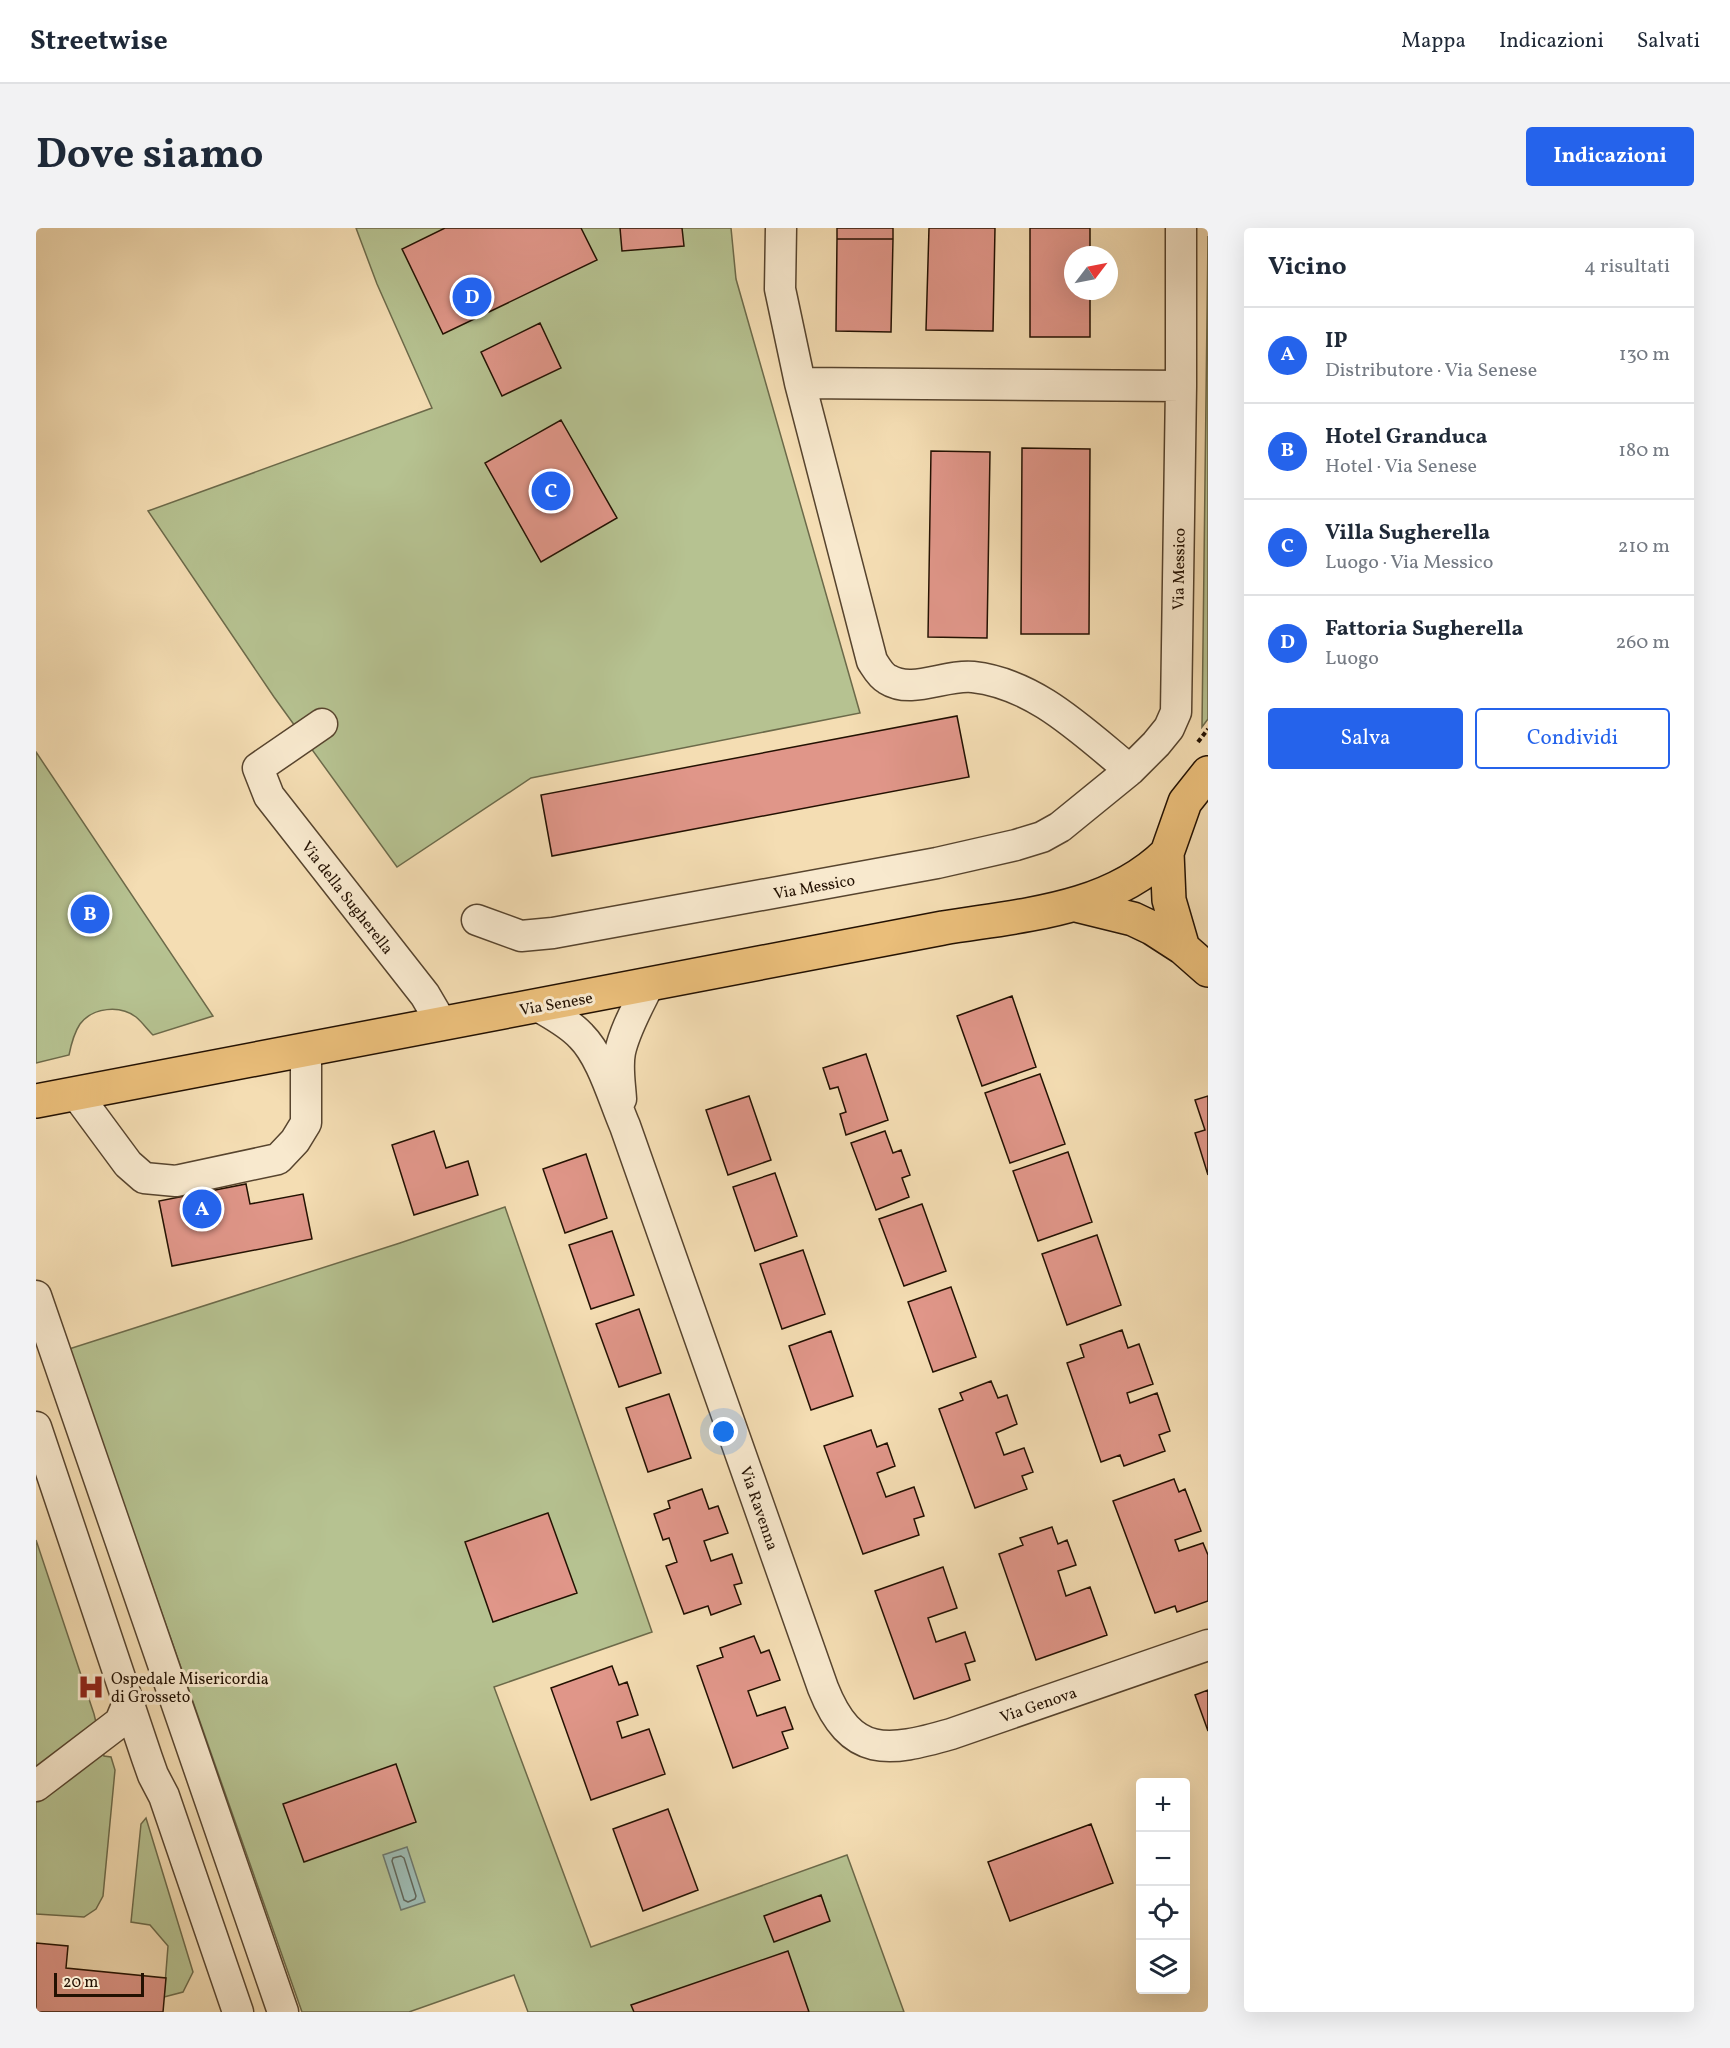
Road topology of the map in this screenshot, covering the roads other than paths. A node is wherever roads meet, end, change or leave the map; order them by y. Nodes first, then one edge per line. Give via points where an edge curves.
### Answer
1 (781, 228) edge
2 (1181, 228) edge
3 (800, 383) junction
4 (1181, 386) junction
5 (322, 724) dead end
6 (1130, 770) junction
7 (1208, 773) edge
8 (1167, 853) junction
9 (1076, 905) junction
10 (477, 920) dead end
11 (1183, 948) junction
12 (1208, 970) edge
13 (648, 986) junction
14 (538, 1006) junction
15 (442, 1024) junction
16 (306, 1050) junction
17 (77, 1095) junction
18 (36, 1101) edge
19 (625, 1126) junction
20 (36, 1296) edge
21 (36, 1428) edge
22 (1208, 1645) edge
23 (128, 1703) junction
24 (864, 1743) joint
25 (153, 1775) junction
26 (36, 1786) edge
27 (220, 2012) edge
28 (238, 2012) edge
29 (284, 2012) edge

1 - 3 street via 780,289
2 - 4 street, Via Messico
3 - 4 street
3 - 6 street via 872,661 884,678 897,684 921,684 972,677 1019,690 1052,707
4 - 6 street, Via Messico via 1176,712 1169,728
5 - 15 street, Via della Sugherella via 258,768 269,796 425,995
6 - 10 street, Via Messico via 1060,827 1016,845 553,933 521,936
7 - 8 main road via 1185,802
8 - 9 main road, Via Senese via 1125,885
8 - 11 main road via 1169,900
9 - 11 main road, Via Senese via 1133,920
9 - 13 main road, Via Senese
11 - 12 main road, Via Senese
13 - 14 main road, Via Senese
13 - 19 street, Via Ravenna via 620,1052
14 - 15 main road, Via Senese
14 - 19 street, Via Ravenna via 570,1026 586,1042
15 - 16 main road, Via Senese
16 - 17 main road, Via Senese
16 - 17 street via 306,1123 295,1142 278,1159 176,1181 144,1178 128,1164
17 - 18 main road, Via Senese
19 - 24 street, Via Ravenna via 823,1688 837,1717
20 - 29 street
21 - 23 street
22 - 24 street, Via Genova via 934,1739 896,1747
23 - 25 street
23 - 26 street via 120,1722
25 - 27 street via 154,1811
25 - 28 street via 164,1796

